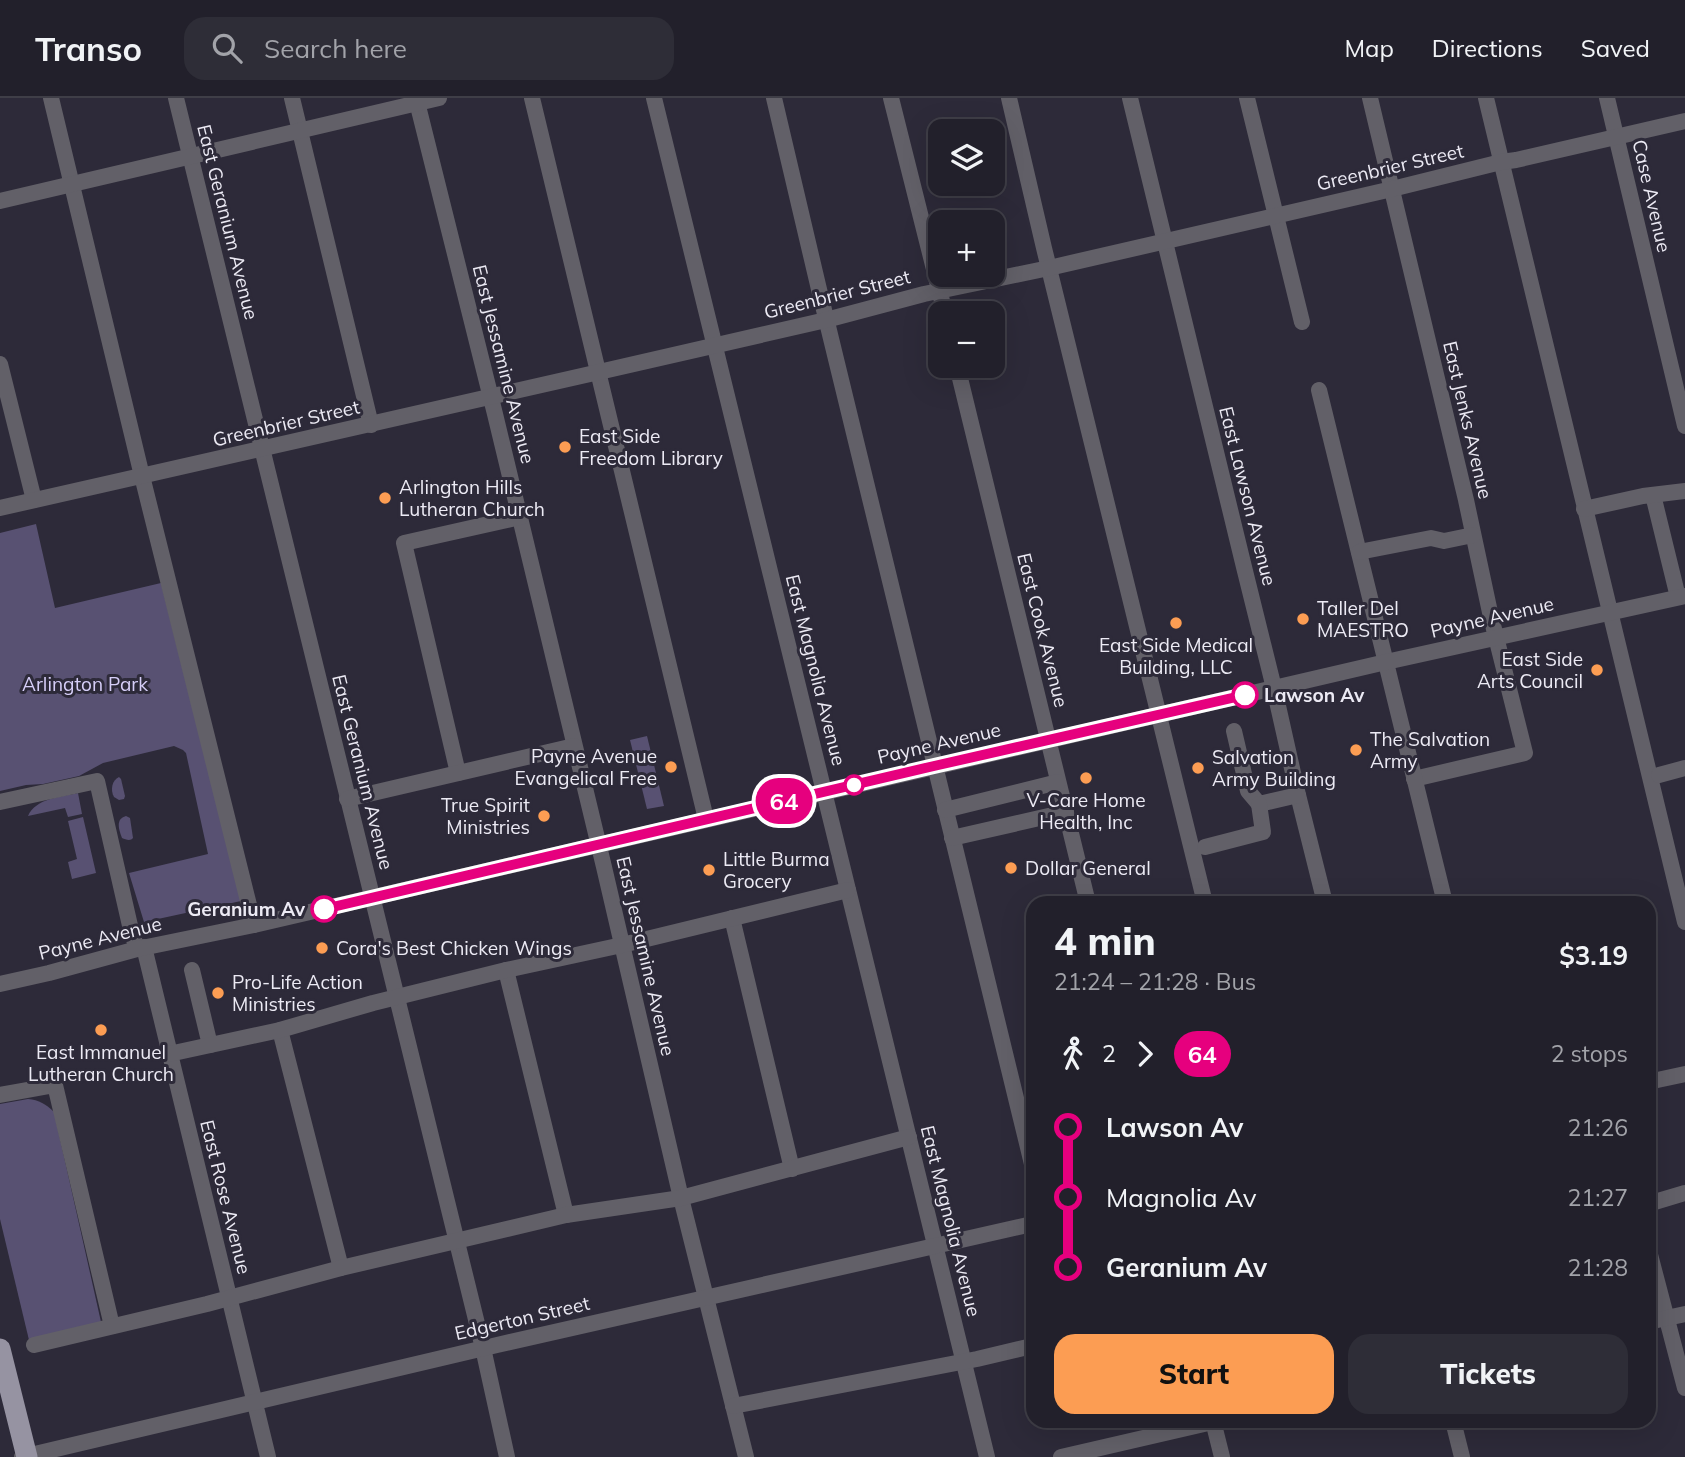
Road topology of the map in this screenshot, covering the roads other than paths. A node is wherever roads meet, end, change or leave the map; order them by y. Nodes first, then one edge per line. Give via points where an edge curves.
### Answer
1 (51, 98) edge
2 (176, 98) edge
3 (292, 98) edge
4 (439, 98) edge
5 (532, 98) edge
6 (654, 98) edge
7 (774, 98) edge
8 (891, 98) edge
9 (1009, 98) edge
10 (1130, 98) edge
11 (1247, 98) edge
12 (1370, 98) edge
13 (1486, 98) edge
14 (1607, 98) edge
15 (417, 100) edge
16 (1685, 121) edge
17 (300, 130) junction
18 (1616, 137) junction
19 (190, 156) junction
20 (1502, 162) junction
21 (73, 184) junction
22 (1392, 189) junction
23 (0, 201) edge
24 (1275, 216) junction
25 (1165, 240) junction
26 (1049, 268) junction
27 (939, 291) junction
28 (942, 301) edge
29 (826, 320) junction
30 (1302, 322) dead end
31 (715, 345) junction
32 (0, 364) edge
33 (599, 372) junction
34 (960, 378) edge
35 (1318, 390) dead end
36 (491, 397) junction
37 (371, 425) junction
38 (1685, 426) edge
39 (263, 450) junction
40 (142, 477) junction
41 (1685, 491) edge
42 (1653, 495) junction
43 (34, 500) junction
44 (0, 508) edge
45 (1584, 509) junction
46 (520, 517) junction
47 (1473, 535) junction
48 (1359, 552) junction
49 (1682, 597) edge
50 (1609, 612) junction
51 (1496, 638) junction
52 (1386, 662) junction
53 (1275, 688) junction
54 (1160, 716) junction
55 (1234, 731) dead end
56 (1048, 740) junction
57 (574, 746) junction
58 (934, 766) junction
59 (1685, 768) edge
60 (458, 773) junction
61 (1659, 775) dead end
62 (1414, 779) junction
63 (1058, 782) junction
64 (824, 792) junction
65 (1298, 795) junction
66 (347, 799) junction
67 (0, 802) edge
68 (1259, 804) junction
69 (945, 810) junction
70 (1066, 812) junction
71 (706, 819) junction
72 (951, 838) junction
73 (598, 845) junction
74 (1205, 847) dead end
75 (848, 890) junction
76 (1086, 896) edge
77 (1203, 896) edge
78 (1323, 896) edge
79 (1442, 896) edge
80 (371, 898) junction
81 (732, 918) junction
82 (1685, 922) edge
83 (254, 925) junction
84 (622, 945) junction
85 (140, 948) junction
86 (192, 970) dead end
87 (506, 970) junction
88 (0, 984) edge
89 (396, 998) junction
90 (280, 1030) junction
91 (210, 1045) junction
92 (169, 1054) junction
93 (1685, 1074) edge
94 (1656, 1080) edge
95 (0, 1095) edge
96 (909, 1137) junction
97 (1026, 1140) edge
98 (792, 1168) junction
99 (1685, 1193) edge
100 (681, 1198) junction
101 (1656, 1202) edge
102 (566, 1215) junction
103 (1026, 1225) edge
104 (457, 1242) junction
105 (936, 1246) junction
106 (341, 1268) junction
107 (1656, 1277) edge
108 (229, 1298) junction
109 (707, 1298) junction
110 (1685, 1314) edge
111 (1667, 1318) junction
112 (1656, 1320) edge
113 (112, 1326) junction
114 (34, 1345) dead end
115 (1026, 1347) edge
116 (483, 1348) junction
117 (0, 1349) edge
118 (963, 1362) junction
119 (1685, 1388) edge
120 (254, 1403) junction
121 (733, 1406) junction
122 (1184, 1428) edge
123 (1216, 1428) edge
124 (1455, 1428) edge
125 (25, 1457) edge
126 (268, 1457) edge
127 (507, 1457) edge
128 (746, 1457) edge
129 (987, 1457) edge
130 (1061, 1457) edge
131 (1222, 1457) edge
132 (1462, 1457) edge

1 - 21 street
2 - 19 street, East Geranium Avenue
3 - 17 street
4 - 15 street
5 - 33 street
6 - 31 street, East Magnolia Avenue
7 - 29 street
8 - 27 street
9 - 26 street
10 - 25 street, East Lawson Avenue
11 - 24 street
12 - 22 street, East Jenks Avenue
13 - 20 street
14 - 18 street, Case Avenue
15 - 17 street
15 - 36 street, East Jessamine Avenue
16 - 18 street, Greenbrier Street
17 - 19 street
17 - 37 street
18 - 20 street, Greenbrier Street
18 - 38 street, Case Avenue
19 - 21 street
19 - 39 street, East Geranium Avenue
20 - 22 street, Greenbrier Street
20 - 45 street
21 - 23 street
21 - 40 street
22 - 24 street, Greenbrier Street
22 - 47 street, East Jenks Avenue
24 - 25 street, Greenbrier Street
24 - 30 street
25 - 26 street, Greenbrier Street
25 - 53 street, East Lawson Avenue
26 - 27 street, Greenbrier Street
26 - 54 street
27 - 28 street
27 - 29 street, Greenbrier Street
29 - 31 street, Greenbrier Street
29 - 58 street
31 - 33 street, Greenbrier Street
31 - 64 street, East Magnolia Avenue
32 - 43 street
33 - 36 street, Greenbrier Street
33 - 71 street
34 - 56 street, East Cook Avenue
35 - 48 street
36 - 37 street, Greenbrier Street
36 - 46 street, East Jessamine Avenue
37 - 39 street, Greenbrier Street
39 - 40 street, Greenbrier Street
39 - 66 street, East Geranium Avenue
40 - 43 street, Greenbrier Street
40 - 83 street
41 - 42 street
42 - 45 street
42 - 49 street
43 - 44 street, Greenbrier Street
45 - 50 street
46 - 57 street, East Jessamine Avenue
46 - 60 street via 404,543
47 - 48 street
47 - 51 street, East Jenks Avenue
48 - 52 street
49 - 50 street, Payne Avenue
50 - 51 street, Payne Avenue
50 - 82 street
51 - 52 street, Payne Avenue
51 - 62 street, East Jenks Avenue via 1525,752
52 - 53 street, Payne Avenue
52 - 62 street
53 - 54 street, Payne Avenue
53 - 65 street, East Lawson Avenue
54 - 56 street, Payne Avenue
54 - 77 street
55 - 68 street via 1248,791
56 - 58 street, Payne Avenue
56 - 63 street, East Cook Avenue
57 - 60 street
57 - 73 street, East Jessamine Avenue
58 - 64 street, Payne Avenue
58 - 69 street
59 - 61 street
60 - 66 street
62 - 79 street
63 - 69 street
63 - 70 street, East Cook Avenue
64 - 71 street, Payne Avenue
64 - 75 street, East Magnolia Avenue
65 - 68 street
65 - 78 street, East Lawson Avenue
66 - 80 street, East Geranium Avenue
67 - 85 street, East Rose Avenue via 97,781 131,930
68 - 74 street via 1263,832
69 - 72 street
70 - 72 street
70 - 76 street, East Cook Avenue
71 - 73 street, Payne Avenue
72 - 97 street
73 - 80 street, Payne Avenue
73 - 84 street, East Jessamine Avenue
75 - 81 street
75 - 96 street, East Magnolia Avenue
80 - 83 street, Payne Avenue
80 - 89 street, East Geranium Avenue
81 - 84 street
81 - 98 street
83 - 85 street, Payne Avenue
84 - 87 street
84 - 100 street, East Jessamine Avenue
85 - 88 street, Payne Avenue
85 - 92 street, East Rose Avenue
86 - 91 street
87 - 89 street
87 - 102 street
89 - 90 street
89 - 104 street, East Geranium Avenue
90 - 91 street
90 - 106 street
91 - 92 street
92 - 108 street, East Rose Avenue
93 - 94 street
95 - 113 street via 55,1085
96 - 98 street
96 - 105 street, East Magnolia Avenue
98 - 100 street
99 - 101 street
100 - 102 street
100 - 109 street, East Jessamine Avenue
102 - 104 street
103 - 105 street, Edgerton Street
104 - 106 street
104 - 116 street, East Geranium Avenue
105 - 109 street, Edgerton Street
105 - 118 street, East Magnolia Avenue
106 - 108 street
107 - 111 street
108 - 113 street
108 - 120 street, East Rose Avenue
109 - 116 street, Edgerton Street
109 - 121 street, East Jessamine Avenue
110 - 111 street
111 - 112 street
111 - 119 street
113 - 114 street
115 - 118 street
116 - 120 street, Edgerton Street
116 - 127 street, East Geranium Avenue
117 - 125 main road
118 - 121 street
118 - 129 street, East Magnolia Avenue
120 - 125 street, Edgerton Street
120 - 126 street, East Rose Avenue
121 - 128 street, East Jessamine Avenue
122 - 130 street
123 - 131 street
124 - 132 street

